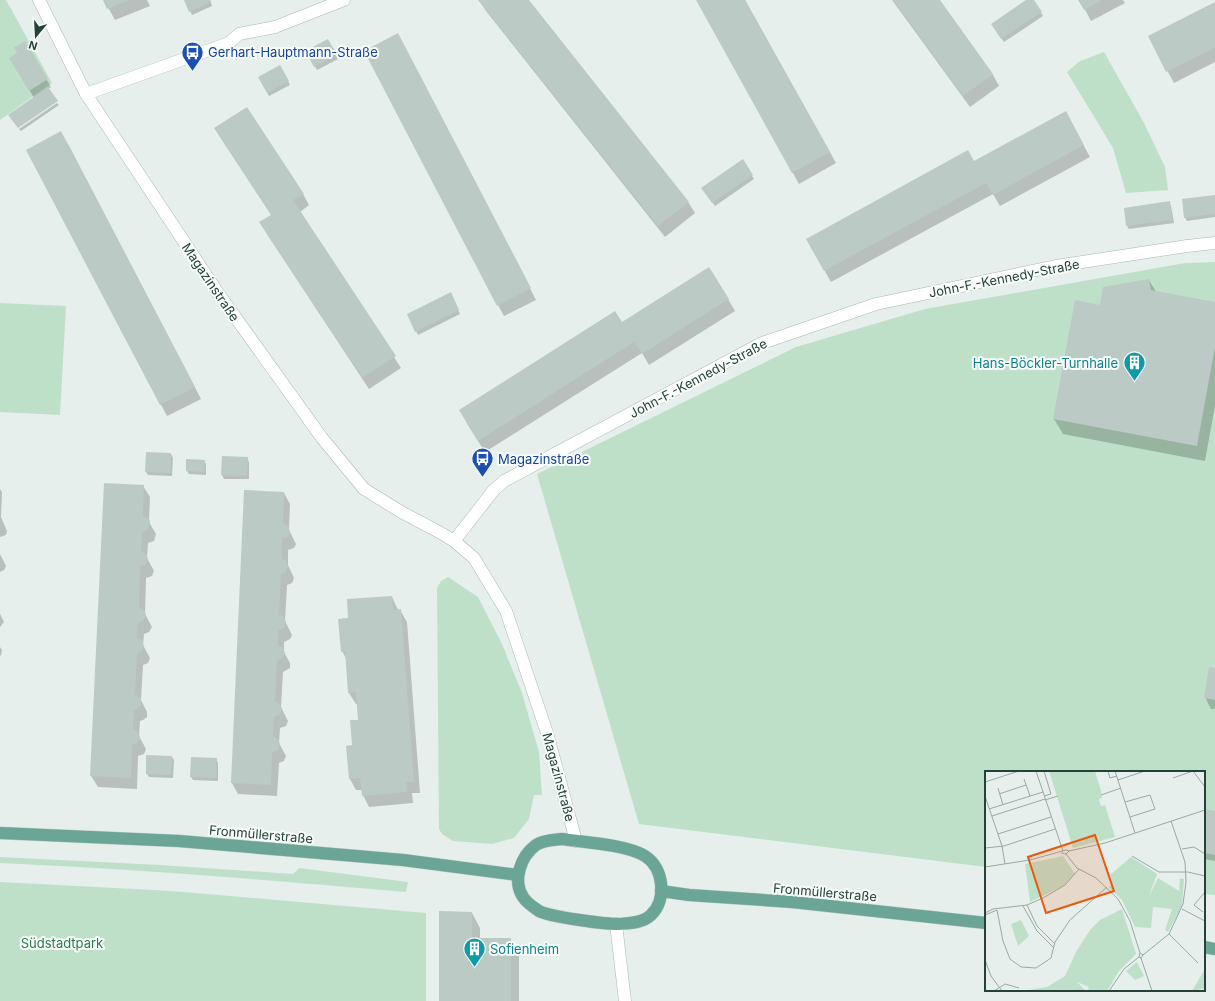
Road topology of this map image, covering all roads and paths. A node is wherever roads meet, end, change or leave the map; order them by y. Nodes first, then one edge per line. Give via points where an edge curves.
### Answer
1 (39, 0) edge
2 (344, 0) edge
3 (86, 94) junction
4 (1215, 243) edge
5 (454, 541) junction
6 (0, 833) edge
7 (576, 841) junction
8 (518, 875) junction
9 (661, 891) junction
10 (985, 923) edge
11 (616, 924) junction
12 (1205, 947) edge
13 (1215, 949) edge
14 (625, 1001) edge

1 - 3 street, Magazinstraße
2 - 3 street via 275,27 239,34 229,43
3 - 5 street, Magazinstraße via 218,293 322,438 364,489
4 - 5 street, John-F.-Kennedy-Straße via 1056,266 876,304 762,343 504,481 493,491
5 - 7 street, Magazinstraße via 474,558 506,611 548,736
6 - 8 main road, Fronmüllerstraße via 179,841 403,860
7 - 8 main road via 555,840 536,845 520,864
7 - 9 main road via 632,850 646,857 660,877
8 - 11 main road via 518,886 522,896 540,912
9 - 10 main road, Fronmüllerstraße
9 - 11 main road via 656,907 650,915 641,921
11 - 14 street
12 - 13 main road

